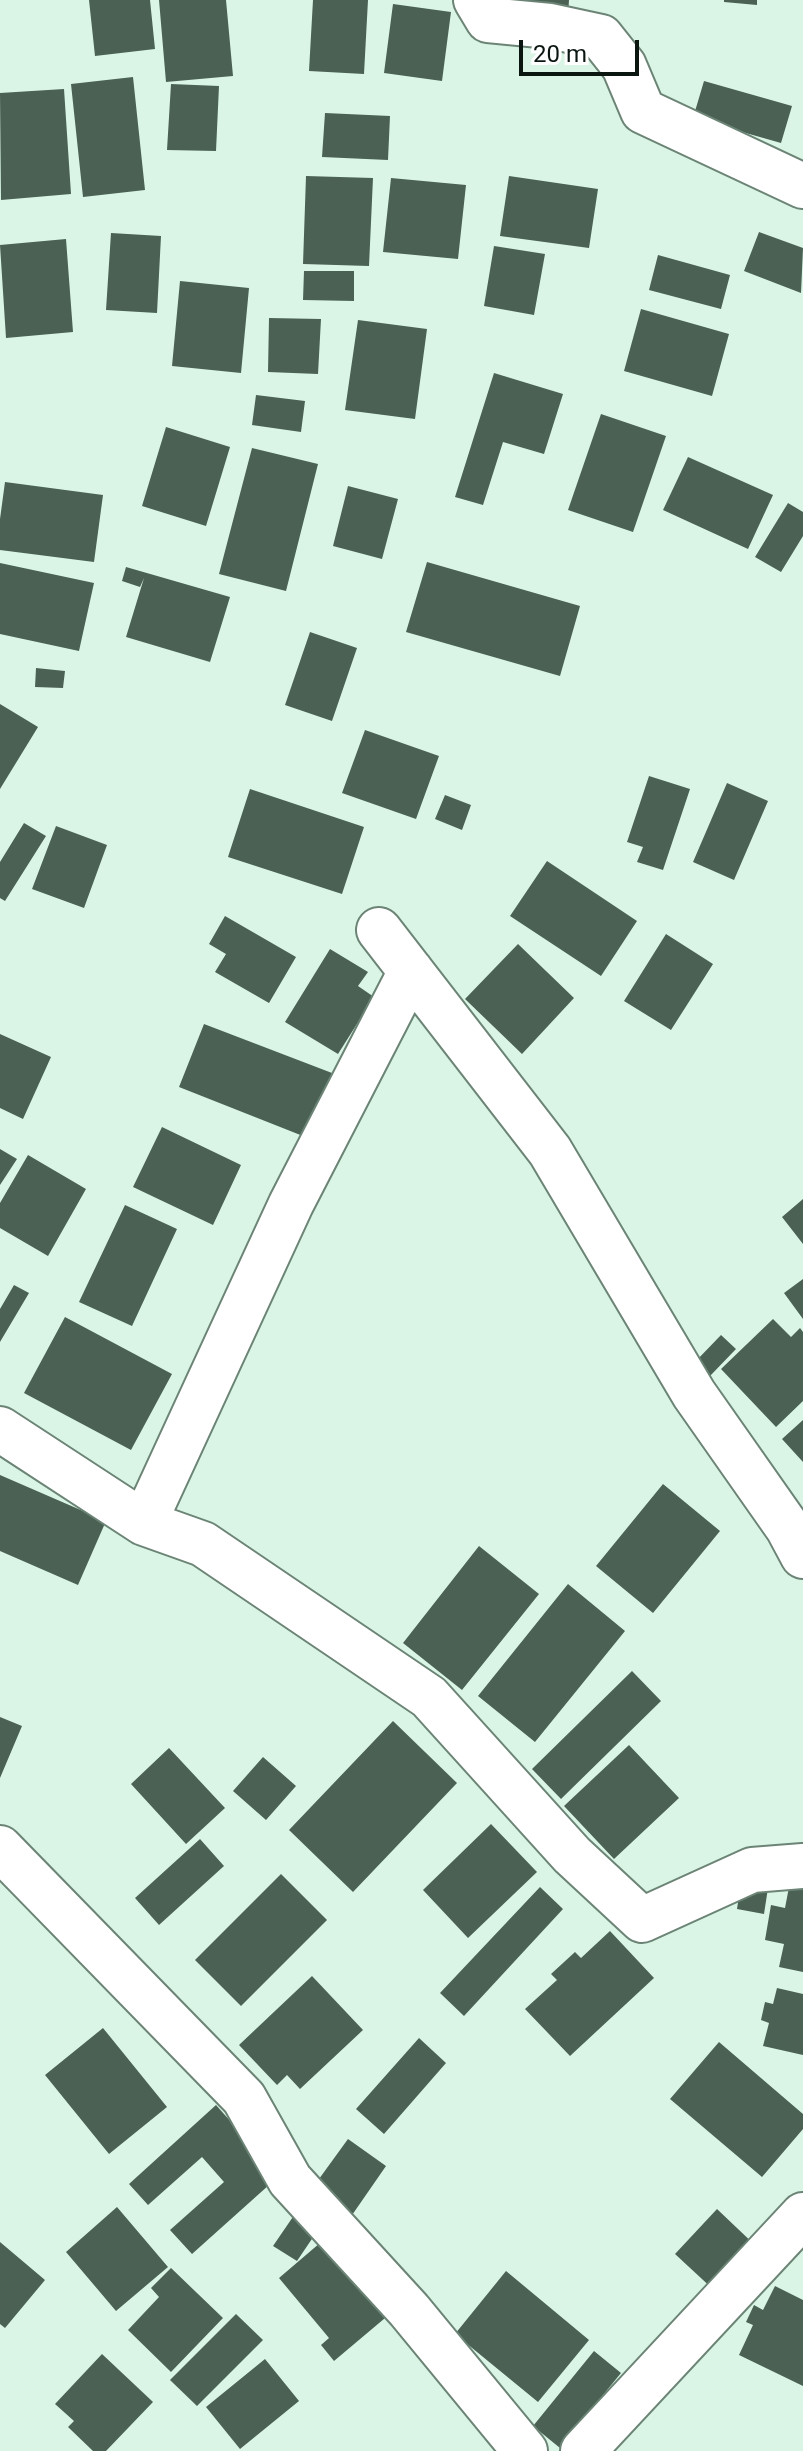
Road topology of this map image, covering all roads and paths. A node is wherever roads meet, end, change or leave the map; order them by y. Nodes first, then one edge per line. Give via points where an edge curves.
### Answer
1 (476, 0) edge
2 (803, 186) edge
3 (379, 930) dead end
4 (411, 971) junction
5 (0, 1429) edge
6 (144, 1523) junction
7 (798, 1536) edge
8 (0, 1848) edge
9 (803, 1866) edge
10 (803, 2215) edge
11 (525, 2451) edge
12 (583, 2451) edge

1 - 2 street via 488,20 601,37 624,66 643,111
3 - 4 street
4 - 6 street via 291,1204
4 - 7 street via 550,1151 694,1394
5 - 6 street
6 - 9 street via 203,1544 429,1697 572,1855 642,1920 752,1870
8 - 11 street via 244,2098 290,2180 409,2310
10 - 12 street

